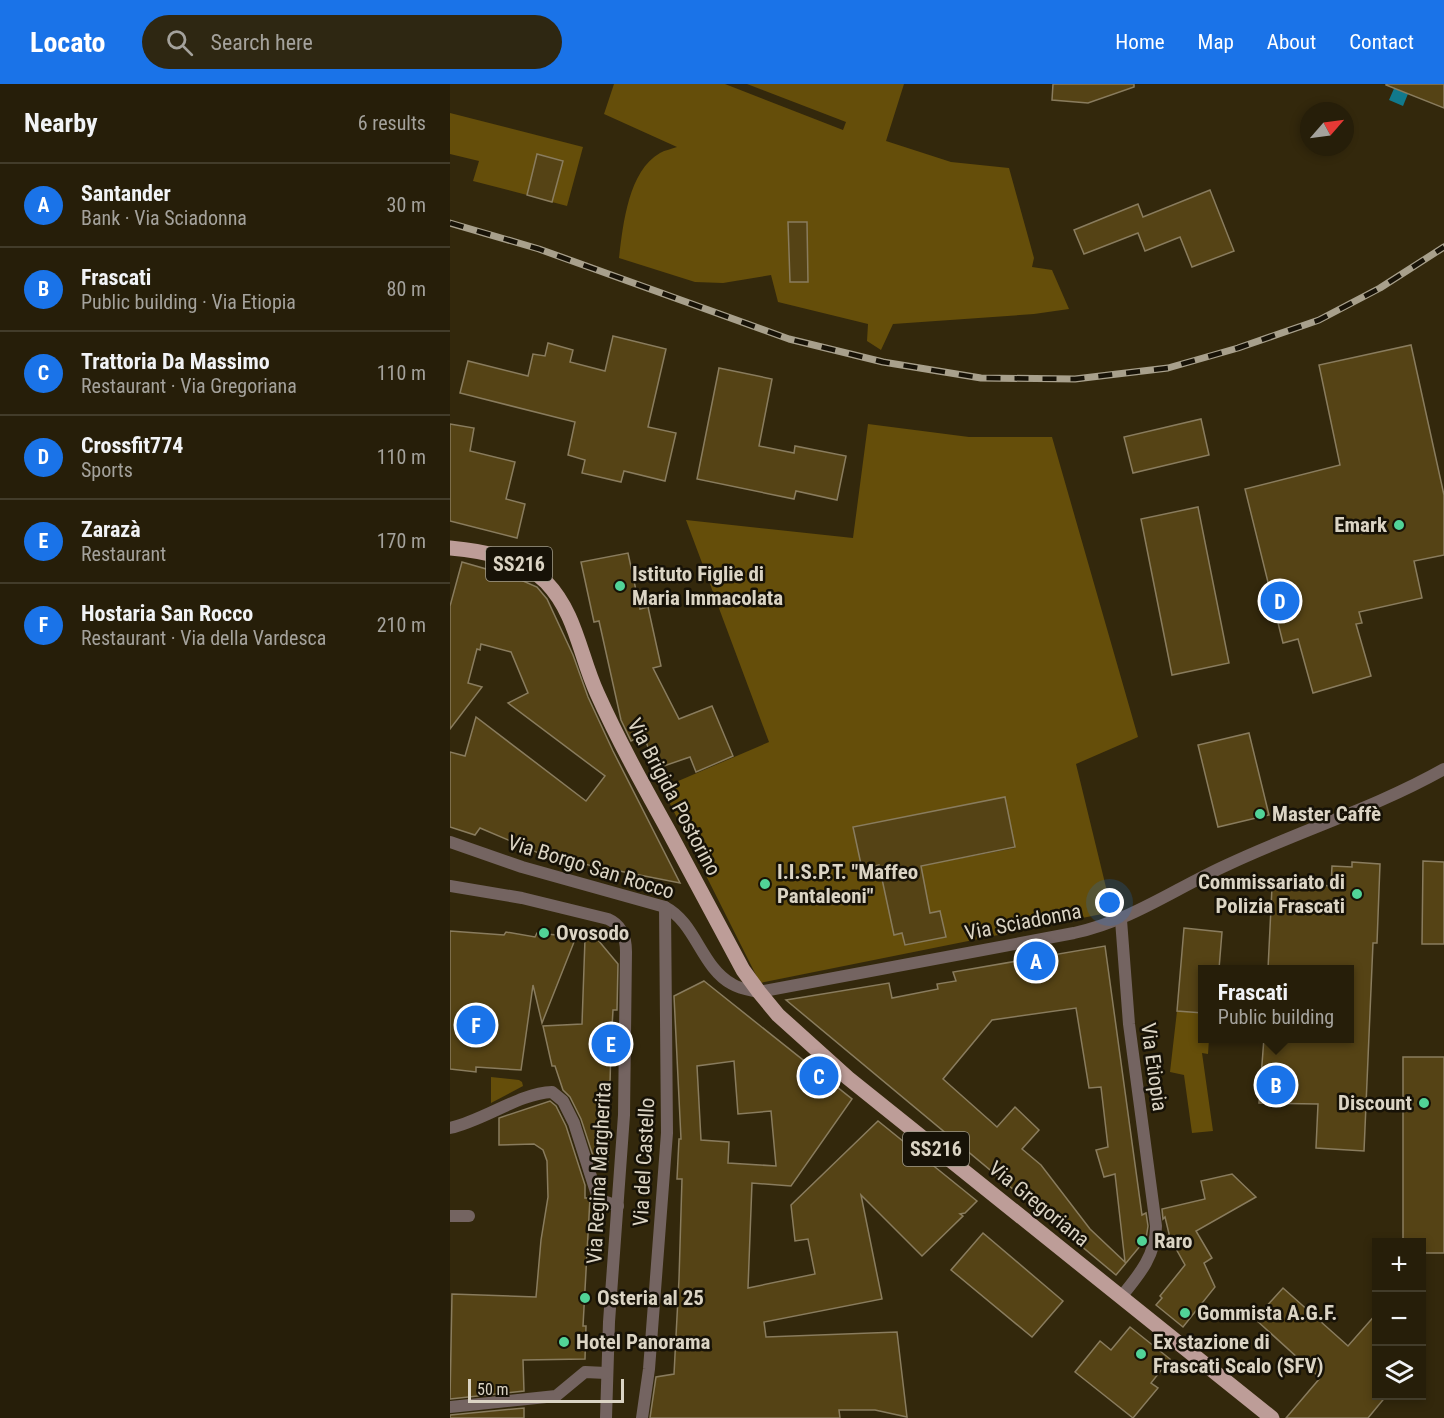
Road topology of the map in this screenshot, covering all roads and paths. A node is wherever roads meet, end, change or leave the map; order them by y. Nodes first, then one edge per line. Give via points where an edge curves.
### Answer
1 (450, 548) edge
2 (1444, 770) edge
3 (450, 842) edge
4 (450, 886) edge
5 (665, 907) junction
6 (1121, 920) junction
7 (759, 993) junction
8 (450, 1128) edge
9 (618, 1206) junction
10 (450, 1216) edge
11 (469, 1216) dead end
12 (1121, 1297) junction
13 (606, 1373) junction
14 (450, 1407) edge
15 (606, 1418) edge
16 (642, 1418) edge
17 (1272, 1418) edge

1 - 7 main road, Via Brigida Postorino / SS216 via 487,554 528,568 552,589 568,614 596,692 624,748
2 - 6 street, Via Sciadonna via 1238,860
3 - 5 street, Via Borgo San Rocco via 522,867
4 - 9 street, Via Regina Margherita via 585,913 614,922 621,931 626,947 625,1077
5 - 7 street, Via Borgo San Rocco via 680,917 723,977 732,985
5 - 16 street, Via del Castello via 667,1133
6 - 7 street, Via Sciadonna via 1074,933
6 - 12 street, Via Etiopia via 1129,1024 1155,1218 1152,1251
7 - 12 main road, Via Gregoriana / SS216 via 848,1078
8 - 9 street via 537,1094 552,1092 563,1101 574,1123 596,1191 603,1201
9 - 13 street, Via Regina Margherita
10 - 11 street
12 - 17 main road, Via Gregoriana / SS216
13 - 14 street via 585,1372 556,1396
13 - 15 street, Via Regina Margherita

